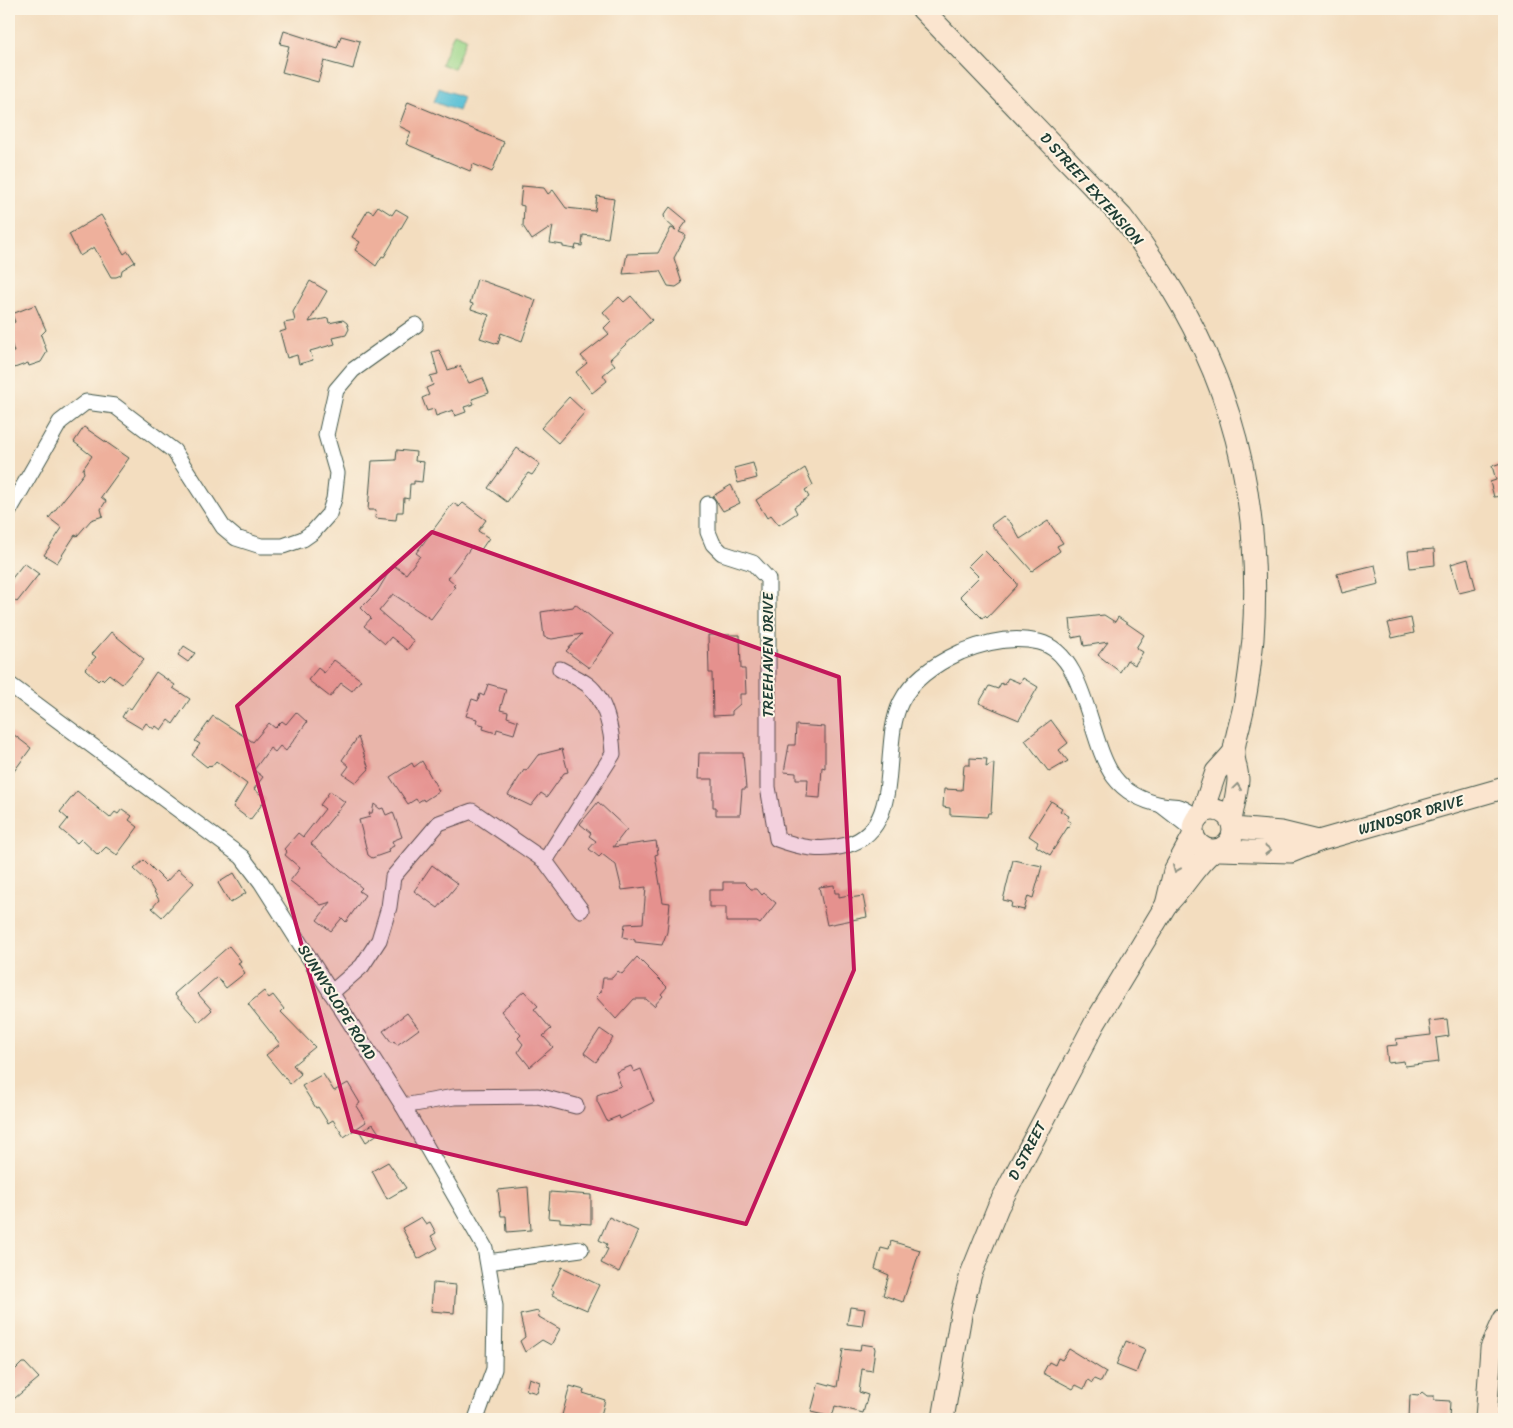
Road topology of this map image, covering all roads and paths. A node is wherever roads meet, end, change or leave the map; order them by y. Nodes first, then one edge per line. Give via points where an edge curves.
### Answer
1 (922, 9) edge
2 (416, 325) dead end
3 (708, 504) dead end
4 (9, 511) edge
5 (560, 668) dead end
6 (9, 684) edge
7 (1234, 752) junction
8 (1504, 788) edge
9 (1196, 824) junction
10 (1232, 824) junction
11 (1318, 841) junction
12 (1216, 850) junction
13 (545, 861) junction
14 (1166, 905) junction
15 (581, 910) dead end
16 (331, 993) junction
17 (403, 1106) junction
18 (576, 1106) dead end
19 (581, 1249) dead end
20 (488, 1262) junction
21 (1504, 1319) edge
22 (476, 1419) edge
23 (944, 1419) edge
24 (1486, 1419) edge

1 - 7 street, D STREET EXTENSION via 1122,217 1174,290 1219,381 1245,477 1252,527 1252,648
2 - 4 street via 353,370 336,390 326,435 338,473 337,486 329,514 303,539 272,546 251,544 236,538 223,527 174,451 115,406 86,402 60,422
3 - 9 street, TREEHAVEN DRIVE via 708,532 714,544 722,553 753,563 768,579 768,787 777,839 799,847 831,849 854,843 872,830 884,810 892,729 901,701 918,680 941,661 971,648 1012,639 1041,643 1063,658 1080,684 1100,750 1114,777 1131,795 1181,808
5 - 13 street via 589,686 605,710 612,734 613,754
6 - 16 street, SUNNYSLOPE ROAD via 242,857
7 - 9 street via 1216,772
10 -> 7 street, D STREET EXTENSION via 1238,779
8 - 11 street, WINDSOR DRIVE
9 - 10 street via 1208,810 1222,811
9 - 12 street via 1200,847
9 -> 14 street, D STREET via 1174,871
10 - 11 street, WINDSOR DRIVE
10 - 12 street via 1230,841
12 -> 11 street, WINDSOR DRIVE via 1291,852
12 - 14 street, D STREET via 1201,860 1180,892
13 - 15 street
13 - 16 street via 472,811 439,823 393,877 389,907 379,940 362,966
14 - 23 street, D STREET via 1094,1023 998,1207 971,1274 964,1301
16 - 17 street, SUNNYSLOPE ROAD
17 - 18 street via 454,1097 538,1096
17 - 20 street, SUNNYSLOPE ROAD via 485,1248
19 - 20 street
20 - 22 street, SUNNYSLOPE ROAD via 495,1306 494,1369
21 - 24 street via 1491,1348

